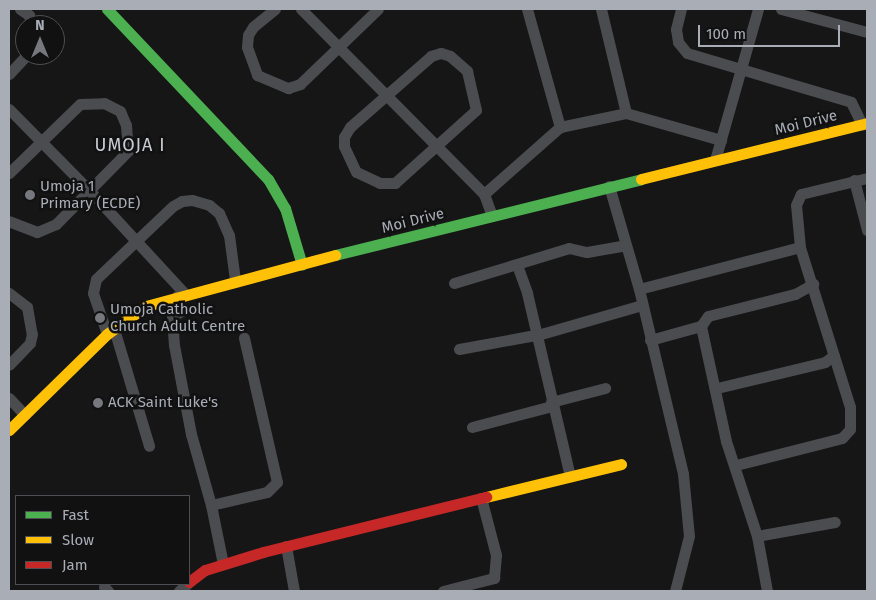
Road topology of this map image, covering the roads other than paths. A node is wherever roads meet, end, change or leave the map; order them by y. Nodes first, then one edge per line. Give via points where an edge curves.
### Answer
1 (107, 9) edge
2 (275, 9) edge
3 (301, 9) edge
4 (378, 9) edge
5 (527, 9) edge
6 (601, 9) edge
7 (681, 9) edge
8 (758, 9) edge
9 (781, 9) edge
10 (867, 32) edge
11 (338, 46) junction
12 (740, 70) junction
13 (387, 97) junction
14 (9, 109) edge
15 (626, 113) junction
16 (865, 124) edge
17 (560, 127) junction
18 (721, 140) junction
19 (39, 142) junction
20 (434, 146) junction
21 (716, 160) junction
22 (9, 173) edge
23 (867, 178) edge
24 (854, 180) junction
25 (609, 186) junction
26 (90, 191) junction
27 (484, 194) junction
28 (492, 216) junction
29 (9, 221) edge
30 (867, 230) edge
31 (136, 240) junction
32 (625, 245) junction
33 (800, 247) junction
34 (302, 264) junction
35 (517, 264) junction
36 (235, 280) junction
37 (454, 283) dead end
38 (813, 284) junction
39 (639, 289) junction
40 (9, 293) edge
41 (181, 295) junction
42 (642, 305) junction
43 (701, 326) junction
44 (111, 331) junction
45 (536, 334) junction
46 (244, 338) dead end
47 (650, 340) junction
48 (459, 349) dead end
49 (834, 355) junction
50 (9, 365) edge
51 (605, 388) dead end
52 (717, 388) junction
53 (9, 398) edge
54 (552, 404) junction
55 (25, 415) junction
56 (472, 427) dead end
57 (9, 430) edge
58 (149, 446) dead end
59 (621, 464) dead end
60 (736, 465) junction
61 (570, 476) junction
62 (481, 498) junction
63 (211, 505) junction
64 (835, 522) dead end
65 (757, 536) junction
66 (286, 546) junction
67 (223, 564) junction
68 (190, 581) edge
69 (294, 591) edge
70 (444, 591) edge
71 (675, 591) edge
72 (767, 591) edge

1 - 34 street via 268,179 285,208
2 - 11 street via 248,35 249,55 257,75 288,88 300,84
3 - 11 street
4 - 11 street
5 - 17 street
6 - 15 street
7 - 12 street via 676,28 682,48 687,53
8 - 12 street
9 - 10 street
11 - 13 street
12 - 16 street via 851,102
12 - 18 street
13 - 20 street
13 - 20 street via 350,127 344,136 348,160 356,172 372,181 390,185
13 - 20 street via 435,54 450,56 467,71 476,110
14 - 19 street
15 - 17 street
15 - 18 street
16 - 21 street, Moi Drive
17 - 27 street
18 - 21 street
19 - 22 street
19 - 26 street
19 - 26 street via 80,104 104,104 120,111 126,125 128,151
20 - 27 street
21 - 25 street, Moi Drive
23 - 24 street
24 - 30 street
24 - 33 street via 797,198
25 - 28 street, Moi Drive
25 - 32 street
26 - 29 street via 47,230 27,231
26 - 31 street
27 - 28 street
28 - 34 street, Moi Drive
31 - 36 street via 182,201 209,205 224,221
31 - 41 street
31 - 44 street via 96,279 93,287
32 - 35 street via 586,252 569,248
32 - 39 street
33 - 38 street
33 - 39 street
34 - 36 street, Moi Drive
35 - 37 street
35 - 45 street
36 - 41 street, Moi Drive
38 - 43 street via 795,294 708,316 703,318
38 - 49 street
39 - 42 street
40 - 50 street via 27,307 32,334 30,343
41 - 44 street, Moi Drive via 146,306
41 - 63 street via 181,311 172,318 174,345 191,434
42 - 45 street
42 - 47 street
43 - 47 street
43 - 52 street
44 - 55 street, Moi Drive
44 - 58 street
45 - 48 street
45 - 54 street
46 - 63 street via 277,482 267,492
47 - 71 street via 683,474 688,536
49 - 52 street via 825,362
49 - 60 street via 850,407 848,435
51 - 54 street
52 - 60 street via 726,441
53 - 55 street
54 - 56 street
54 - 61 street
55 - 57 street, Moi Drive
59 - 61 street
60 - 65 street
61 - 62 street
62 - 66 street
62 - 70 street via 496,555 494,578
63 - 67 street
64 - 65 street
65 - 72 street
66 - 67 street
66 - 69 street
67 - 68 street via 205,570

